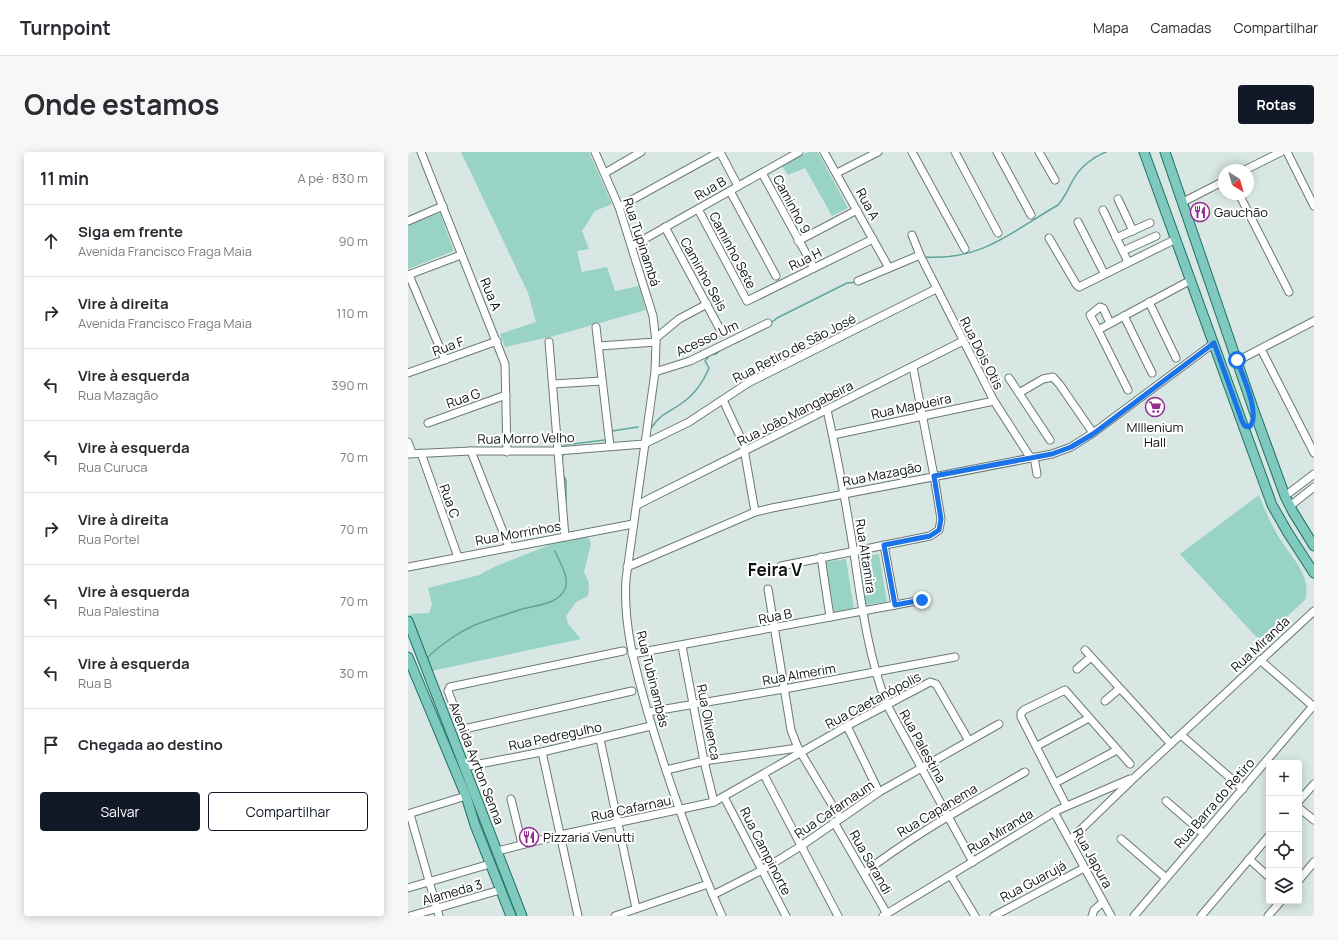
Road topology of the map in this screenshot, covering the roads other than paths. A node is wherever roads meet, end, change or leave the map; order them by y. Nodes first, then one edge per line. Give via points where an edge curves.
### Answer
1 (421, 152) edge
2 (595, 152) edge
3 (641, 152) edge
4 (720, 152) edge
5 (800, 152) edge
6 (824, 152) edge
7 (912, 152) edge
8 (955, 152) edge
9 (997, 152) edge
10 (1039, 152) edge
11 (1144, 152) edge
12 (1165, 152) edge
13 (1281, 152) edge
14 (1287, 152) edge
15 (873, 153) edge
16 (1254, 166) edge
17 (604, 173) junction
18 (762, 173) junction
19 (836, 173) junction
20 (1055, 180) dead end
21 (1218, 184) edge
22 (738, 186) junction
23 (730, 191) junction
24 (1118, 199) dead end
25 (1242, 200) edge
26 (1183, 202) junction
27 (443, 206) junction
28 (1314, 206) edge
29 (619, 207) junction
30 (698, 209) junction
31 (857, 210) junction
32 (1103, 210) dead end
33 (1031, 215) dead end
34 (408, 221) edge
35 (1078, 222) dead end
36 (1150, 223) dead end
37 (665, 227) junction
38 (1133, 230) junction
39 (998, 232) dead end
40 (912, 235) dead end
41 (1156, 236) dead end
42 (1049, 238) dead end
43 (1116, 238) junction
44 (873, 239) junction
45 (1176, 239) junction
46 (798, 241) junction
47 (632, 246) junction
48 (965, 249) dead end
49 (1123, 251) junction
50 (461, 254) junction
51 (922, 258) junction
52 (1128, 262) junction
53 (814, 268) junction
54 (889, 268) junction
55 (1104, 273) junction
56 (409, 275) edge
57 (776, 276) dead end
58 (858, 280) dead end
59 (1191, 280) junction
60 (936, 289) junction
61 (1288, 292) dead end
62 (747, 301) joint
63 (1149, 302) junction
64 (707, 304) junction
65 (1124, 316) junction
66 (768, 323) dead end
67 (1110, 323) junction
68 (1313, 323) edge
69 (596, 327) dead end
70 (1098, 330) junction
71 (722, 333) dead end
72 (656, 340) junction
73 (497, 341) junction
74 (963, 341) junction
75 (548, 342) dead end
76 (1214, 343) junction
77 (599, 346) junction
78 (1261, 349) junction
79 (1176, 358) dead end
80 (445, 360) junction
81 (1237, 360) junction
82 (912, 367) junction
83 (655, 372) junction
84 (408, 373) edge
85 (1152, 373) dead end
86 (1009, 378) dead end
87 (602, 381) junction
88 (552, 384) junction
89 (1128, 390) dead end
90 (1019, 393) junction
91 (506, 395) junction
92 (723, 400) junction
93 (994, 401) junction
94 (827, 410) junction
95 (1254, 411) junction
96 (922, 415) junction
97 (1242, 421) junction
98 (428, 423) dead end
99 (1093, 434) junction
100 (833, 435) junction
101 (1265, 439) junction
102 (1050, 440) dead end
103 (408, 442) edge
104 (644, 444) junction
105 (1250, 444) junction
106 (610, 446) junction
107 (471, 451) junction
108 (558, 451) junction
109 (744, 451) junction
110 (507, 452) junction
111 (421, 453) junction
112 (1314, 453) edge
113 (410, 454) edge
114 (1032, 457) junction
115 (1037, 474) dead end
116 (1314, 474) edge
117 (934, 476) junction
118 (1314, 487) edge
119 (844, 493) junction
120 (1286, 496) junction
121 (637, 505) junction
122 (1290, 506) junction
123 (755, 512) junction
124 (633, 524) junction
125 (565, 537) junction
126 (884, 545) junction
127 (1314, 546) edge
128 (509, 547) junction
129 (854, 551) junction
130 (458, 557) junction
131 (821, 557) junction
132 (781, 566) dead end
133 (408, 567) edge
134 (627, 567) junction
135 (1314, 573) edge
136 (768, 589) dead end
137 (922, 600) dead end
138 (895, 605) junction
139 (863, 611) junction
140 (1314, 611) edge
141 (830, 617) junction
142 (408, 621) edge
143 (773, 628) junction
144 (682, 646) junction
145 (1085, 650) dead end
146 (623, 651) dead end
147 (632, 654) junction
148 (408, 657) edge
149 (955, 657) dead end
150 (1091, 657) junction
151 (1260, 660) junction
152 (1077, 670) dead end
153 (876, 671) junction
154 (784, 689) junction
155 (1119, 689) junction
156 (632, 691) dead end
157 (450, 696) junction
158 (439, 700) junction
159 (1105, 700) dead end
160 (693, 704) junction
161 (887, 705) junction
162 (1314, 707) edge
163 (648, 712) junction
164 (1090, 718) junction
165 (999, 724) dead end
166 (651, 726) junction
167 (847, 726) junction
168 (1181, 735) junction
169 (600, 739) junction
170 (969, 741) junction
171 (1171, 744) junction
172 (1037, 746) junction
173 (800, 750) junction
174 (1118, 750) junction
175 (542, 752) junction
176 (704, 761) junction
177 (1130, 764) dead end
178 (464, 767) junction
179 (921, 768) junction
180 (666, 770) junction
181 (1024, 772) dead end
182 (764, 775) junction
183 (1134, 778) junction
184 (1055, 783) junction
185 (1314, 784) edge
186 (1243, 789) junction
187 (880, 792) junction
188 (466, 796) junction
189 (724, 797) junction
190 (1302, 798) edge
191 (511, 799) dead end
192 (1166, 801) dead end
193 (714, 802) junction
194 (1066, 805) junction
195 (680, 810) junction
196 (1302, 810) edge
197 (1054, 812) junction
198 (409, 814) edge
199 (948, 816) junction
200 (837, 820) junction
201 (1314, 820) edge
202 (486, 821) junction
203 (617, 823) junction
204 (474, 825) junction
205 (1204, 834) junction
206 (560, 835) junction
207 (1120, 839) dead end
208 (1266, 839) edge
209 (1070, 840) junction
210 (522, 844) junction
211 (801, 846) junction
212 (498, 851) junction
213 (1249, 859) junction
214 (973, 862) junction
215 (1314, 862) edge
216 (490, 864) junction
217 (1084, 868) junction
218 (762, 870) junction
219 (864, 873) junction
220 (1266, 874) edge
221 (951, 876) junction
222 (1302, 876) edge
223 (1166, 878) junction
224 (429, 882) junction
225 (708, 884) junction
226 (408, 888) edge
227 (500, 890) junction
228 (713, 895) junction
229 (1103, 902) junction
230 (1278, 904) edge
231 (437, 908) junction
232 (636, 908) junction
233 (885, 915) edge
234 (410, 916) edge
235 (439, 916) edge
236 (510, 916) edge
237 (522, 916) edge
238 (578, 916) edge
239 (615, 916) edge
240 (722, 916) edge
241 (786, 916) edge
242 (838, 916) edge
243 (975, 916) edge
244 (994, 916) edge
245 (1092, 916) edge
246 (1111, 916) edge
247 (1134, 916) edge
248 (1201, 916) edge
249 (1268, 916) edge

1 - 27 street, Rua A
2 - 17 street, Rua Tupinambá
3 - 17 street
4 - 22 street
4 - 29 street
5 - 18 street, Rua B
6 - 19 street, Rua A
7 - 48 street
8 - 39 street
9 - 33 street
10 - 20 street
11 - 45 main road
12 - 26 main road
13 - 16 street
14 - 28 street
15 - 19 street
17 - 29 street, Rua Tupinambá
18 - 22 street, Rua B
18 - 46 street, Caminho 9
19 - 31 street, Rua A
21 - 26 street
22 - 23 street, Rua B
23 - 30 street, Rua B
23 - 57 street
24 - 38 street
25 - 61 street
26 - 81 main road
27 - 34 street
27 - 50 street, Rua A
29 - 47 street, Rua Tupinambá
30 - 37 street, Rua B
30 - 62 street, Caminho Sete
31 - 44 street, Rua A
31 - 46 street
32 - 43 street
35 - 55 street
36 - 38 street
37 - 47 street, Rua B
37 - 64 street, Caminho Seis
38 - 43 street
40 - 51 street
41 - 49 street
42 - 55 street via 1077,286 1080,287
43 - 49 street
44 - 53 street, Rua H
44 - 54 street, Rua A
45 - 52 street
45 - 59 main road
46 - 53 street, Caminho 9
47 - 72 street, Rua Tupinambá via 653,316
49 - 52 street
50 - 56 street
50 - 73 street, Rua A
51 - 54 street
51 - 60 street, Rua Dois Otis
52 - 55 street
53 - 62 street, Rua H
54 - 58 street
56 - 80 street
59 - 63 street
59 - 76 main road
60 - 74 street, Rua Dois Otis
60 - 92 street, Rua Retiro de São José via 748,383
63 - 65 street
63 - 79 street
64 - 71 street, Caminho Seis
64 - 72 street via 679,320
65 - 67 street
65 - 85 street
66 - 83 street, Acesso Um via 690,361
67 - 70 street
67 - 70 street via 1103,308 1100,308 1090,315
68 - 78 street
69 - 77 street
70 - 89 street
72 - 77 street
72 - 83 street, Rua Tubinambás
73 - 80 street, Rua F
73 - 91 street, Rua A via 505,364
74 - 82 street, Rua João Mangabeira
74 - 93 street, Rua Dois Otis
75 - 88 street
76 - 97 main road
76 - 99 street, Rua Mazagão
77 - 87 street
78 - 81 street
78 - 112 street
80 - 84 street, Rua F
81 - 95 main road
82 - 94 street, Rua João Mangabeira
82 - 96 street
83 - 104 street, Rua Tubinambás
86 - 90 street
87 - 88 street
87 - 106 street
88 - 108 street
90 - 99 street via 1044,379 1053,377
90 - 102 street
91 - 98 street, Rua G
91 - 110 street, Rua A
92 - 104 street, Rua Retiro de São José via 689,422
92 - 109 street
93 - 96 street, Rua Mapueira
93 - 114 street, Rua Dois Otis
94 - 100 street, Rua Altamira
94 - 109 street, Rua João Mangabeira
95 - 97 main road via 1251,426 1247,427
95 - 101 main road
96 - 100 street, Rua Mapueira
96 - 117 street
97 - 105 main road
99 - 114 street, Rua Mazagão via 1074,449 1052,456
100 - 119 street, Rua Altamira
101 - 105 main road via 1258,430 1252,428 1249,432
101 - 120 main road
103 - 113 street
104 - 106 street, Rua Morro Velho
104 - 121 street, Rua Tubinambás
105 - 135 main road via 1272,505
106 - 108 street, Rua Morro Velho
107 - 110 street, Rua Morro Velho
107 - 111 street, Rua Morro Velho
107 - 128 street
108 - 110 street, Rua Morro Velho
108 - 125 street
109 - 121 street, Rua João Mangabeira
109 - 123 street
111 - 113 street, Rua Morro Velho
111 - 130 street, Rua C
114 - 115 street
114 - 117 street, Rua Mazagão
116 - 120 street
117 - 119 street, Rua Mazagão
117 - 126 street via 941,526 936,534
118 - 122 street
119 - 123 street, Rua Mazagão
119 - 129 street, Rua Altamira
120 - 122 main road
121 - 124 street, Rua Tubinambás
122 - 127 main road
123 - 134 street, Rua Mazagão
124 - 125 street, Rua Morrinhos
124 - 134 street, Rua Tubinambás
125 - 128 street, Rua Morrinhos
126 - 129 street
126 - 138 street
128 - 130 street, Rua Morrinhos
129 - 131 street
129 - 139 street, Rua Altamira
130 - 133 street, Rua Morrinhos
131 - 132 street
131 - 141 street
134 - 147 street, Rua Tubinambás via 625,605
136 - 143 street, Rua Sarandi
137 - 138 street, Rua B
138 - 139 street, Rua B
139 - 141 street, Rua B
139 - 153 street, Rua Altamira
140 - 151 street, Rua Miranda
141 - 143 street, Rua B
142 - 158 main road, Avenida Ayrton Senna
143 - 144 street, Rua B
143 - 154 street, Rua Sarandi
144 - 147 street, Rua B
144 - 160 street, Rua Olivenca
145 - 150 street
146 - 157 street via 450,686
147 - 163 street, Rua Tubinambás
148 - 188 main road, Avenida Ayrton Senna
149 - 153 street, Rua Almerim
150 - 152 street
150 - 155 street
151 - 162 street
151 - 168 street, Rua Miranda
153 - 154 street, Rua Almerim
153 - 161 street, Rua Altamira
154 - 160 street, Rua Almerim
154 - 173 street, Rua Sarandi via 791,730
155 - 159 street
155 - 171 street
156 - 157 street via 464,729
157 - 158 street
158 - 178 main road, Avenida Ayrton Senna
160 - 163 street, Rua Almerim
160 - 176 street, Rua Olivenca
161 - 167 street, Rua Caetanópolis
161 - 170 street, Rua Caetanópolis via 934,682
161 - 179 street, Rua Palestina
162 - 186 street, Rua Barra do Retiro
163 - 166 street, Rua Tubinambás
164 - 172 street
164 - 172 street via 1065,690 1024,710 1021,715
164 - 174 street
165 - 170 street, Rua Cafarnaum
166 - 169 street, Rua Pedregulho
166 - 180 street, Rua Tubinambás
167 - 173 street, Rua Caetanópolis
167 - 187 street
168 - 171 street, Rua Miranda
168 - 186 street
169 - 175 street, Rua Pedregulho
169 - 203 street
170 - 179 street, Rua Cafarnaum
171 - 183 street, Rua Miranda
172 - 184 street
173 - 176 street
173 - 182 street, Rua Caetanópolis
173 - 200 street, Rua Sarandi
174 - 177 street
174 - 184 street
175 - 178 street, Rua Pedregulho
175 - 206 street
176 - 180 street
176 - 193 street, Rua Olivenca
178 - 202 main road, Avenida Ayrton Senna
179 - 187 street, Rua Cafarnaum
179 - 199 street, Rua Palestina
180 - 195 street, Rua Tubinambás
181 - 199 street, Rua Capanema
182 - 189 street, Rua Cafarnau
182 - 211 street
183 - 194 street, Rua Miranda
183 - 209 street, Rua Miranda
184 - 194 street
185 - 190 street
186 - 205 street, Rua Barra do Retiro
187 - 200 street, Rua Cafarnaum
188 - 198 street
188 - 204 main road, Avenida Ayrton Senna
189 - 193 street, Rua Cafarnau
189 - 218 street, Rua Campinorte
191 - 210 street
192 - 205 street
193 - 195 street, Rua Cafarnau
194 - 197 street, Rua Miranda
195 - 203 street, Rua Cafarnau
195 - 225 street, Rua Tubinambás
196 - 201 street
197 - 209 street, Rua Japura
197 - 214 street, Rua Miranda
198 - 224 street
199 - 214 street, Rua Palestina
199 - 219 street, Rua Capanema
200 - 211 street, Rua Cafarnaum
200 - 219 street, Rua Sarandi
202 - 204 main road
202 - 212 main road, Avenida Ayrton Senna
203 - 206 street, Rua Cafarnau
203 - 232 street
204 - 216 main road, Avenida Ayrton Senna
205 - 223 street, Rua Barra do Retiro
206 - 210 street, Rua Cafarnau
206 - 238 street
207 - 223 street
208 - 213 street
209 - 217 street, Rua Japura
210 - 212 street, Rua Cafarnau
211 - 218 street, Rua Cafarnaum
211 - 242 street
212 - 237 main road, Avenida Ayrton Senna
213 - 220 street
213 - 248 street
214 - 221 street, Rua Miranda
215 - 222 street
216 - 224 street
216 - 227 main road, Avenida Ayrton Senna
217 - 229 street, Rua Japura
217 - 244 street, Rua Guarujá
218 - 228 street, Rua Cafarnaum
218 - 241 street, Rua Campinorte
219 - 233 street, Rua Sarandi
221 - 233 street, Rua Miranda
221 - 243 street
223 - 247 street, Rua Barra do Retiro
224 - 226 street
224 - 231 street
225 - 228 street, Rua Tubinambás
225 - 232 street
227 - 231 street, Alameda 3
227 - 236 main road, Avenida Ayrton Senna
228 - 240 street, Rua Tubinambás
229 - 245 street via 1094,910
229 - 246 street, Rua Japura
230 - 249 street
231 - 234 street, Alameda 3
231 - 235 street
232 - 239 street

